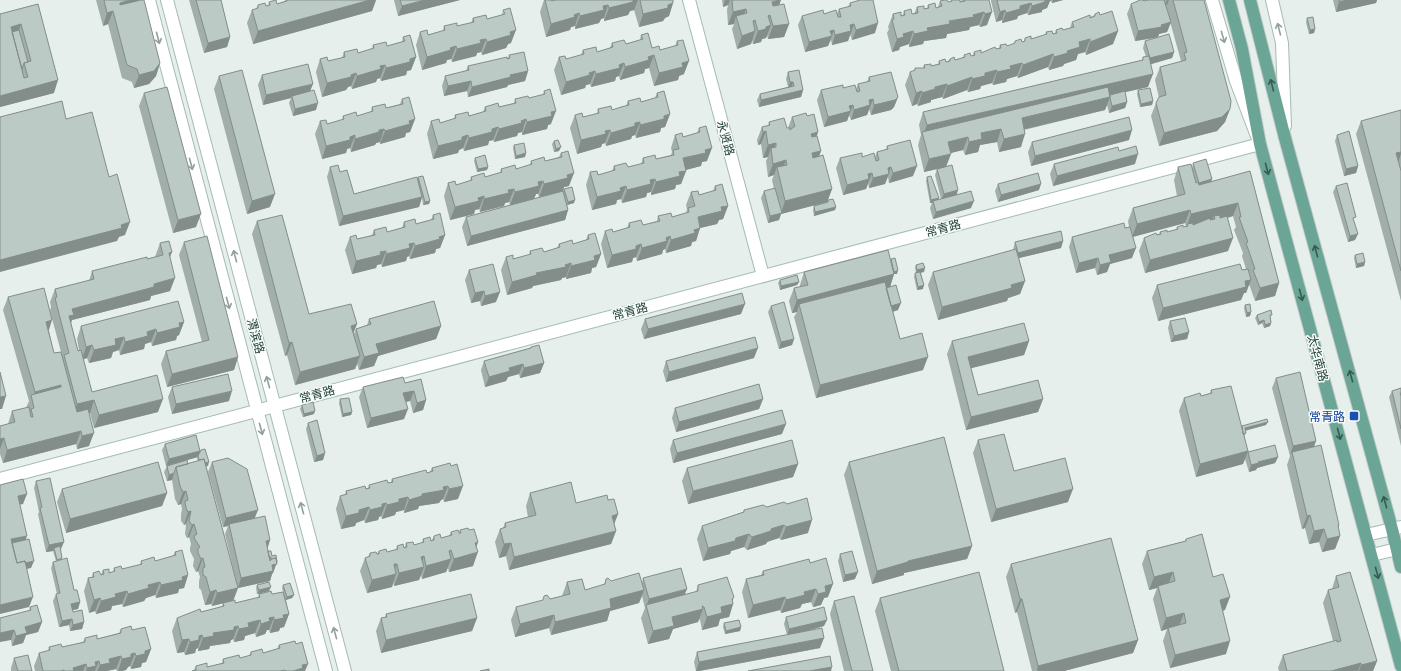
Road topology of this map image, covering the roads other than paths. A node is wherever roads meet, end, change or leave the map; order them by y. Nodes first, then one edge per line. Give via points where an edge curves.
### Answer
1 (148, 0) edge
2 (167, 0) edge
3 (689, 0) edge
4 (1212, 0) edge
5 (1229, 0) edge
6 (1250, 0) edge
7 (1272, 0) edge
8 (1285, 138) junction
9 (1260, 144) junction
10 (763, 276) junction
11 (274, 406) junction
12 (256, 411) junction
13 (0, 478) edge
14 (1397, 528) edge
15 (1366, 535) junction
16 (1399, 549) edge
17 (1372, 556) junction
18 (1401, 566) edge
19 (1401, 666) edge
20 (326, 671) edge
21 (345, 671) edge

1 -> 12 street, 渭滨路
11 -> 2 street, 渭滨路
3 - 10 street, 永贤路
4 -> 9 street via 1236,81
5 - 9 main road, 太华南路 via 1242,49
8 -> 6 main road
8 -> 7 street via 1282,43
14 -> 8 main road
9 - 10 street, 常青路
9 -> 15 main road, 太华南路
10 - 11 street, 常青路
11 - 12 street, 常青路
21 -> 11 street, 渭滨路
12 - 13 street, 常青路
12 -> 20 street, 渭滨路
14 - 15 street
14 - 16 main road
15 - 17 main road, 太华南路
16 - 17 street
16 - 18 main road
17 -> 19 main road, 太华南路

